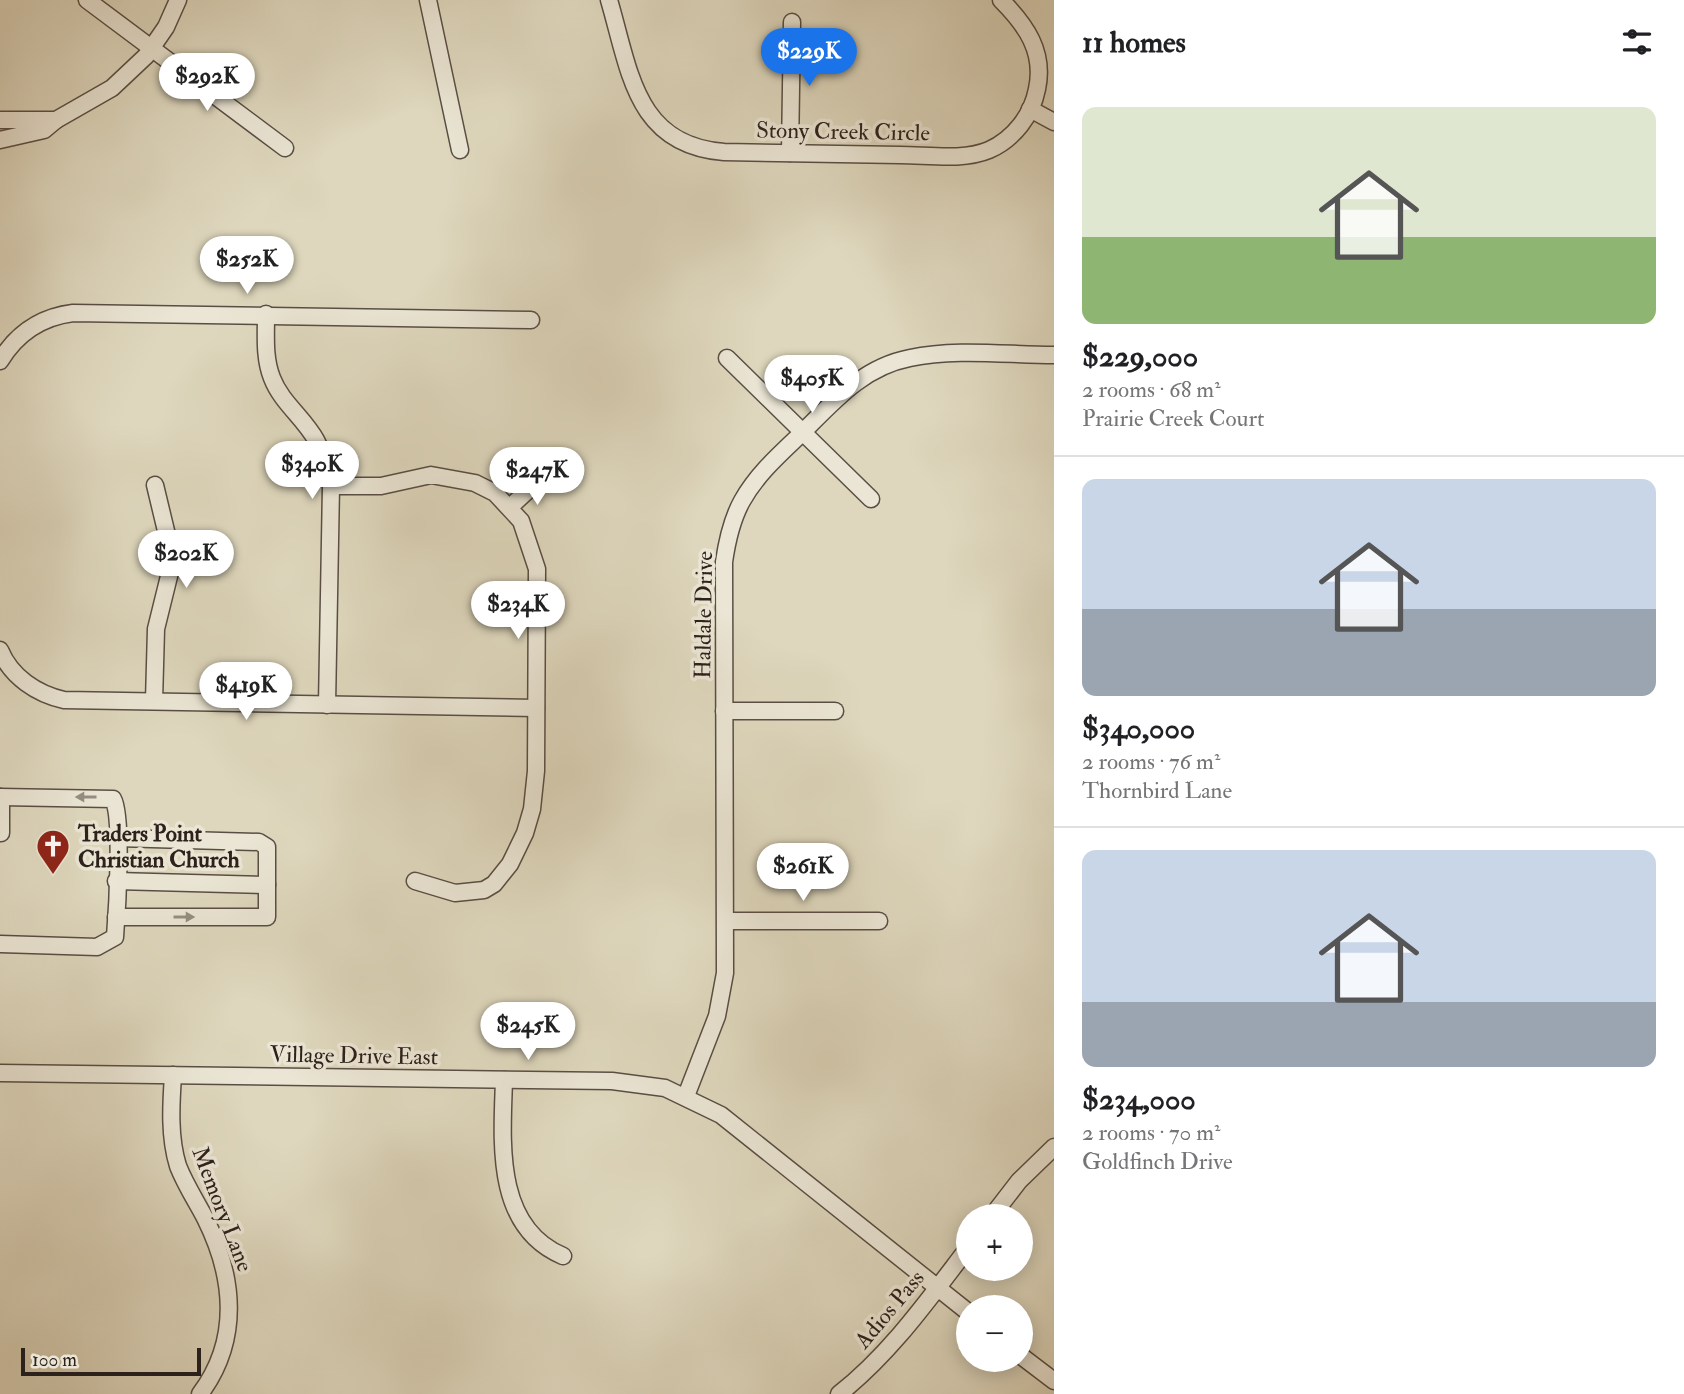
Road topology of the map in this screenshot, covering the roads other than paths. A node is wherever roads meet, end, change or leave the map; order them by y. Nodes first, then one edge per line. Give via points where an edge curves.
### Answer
1 (87, 0) edge
2 (178, 0) edge
3 (428, 0) edge
4 (609, 0) edge
5 (1001, 0) edge
6 (792, 22) dead end
7 (151, 48) junction
8 (1030, 109) junction
9 (0, 120) edge
10 (56, 120) junction
11 (1054, 122) edge
12 (0, 139) edge
13 (285, 148) dead end
14 (460, 150) dead end
15 (790, 153) junction
16 (266, 314) junction
17 (531, 320) dead end
18 (1054, 355) edge
19 (727, 358) dead end
20 (0, 361) edge
21 (803, 432) junction
22 (538, 480) dead end
23 (155, 485) dead end
24 (331, 486) junction
25 (871, 499) dead end
26 (510, 506) junction
27 (0, 650) edge
28 (154, 701) junction
29 (327, 705) junction
30 (536, 708) junction
31 (724, 710) junction
32 (835, 711) dead end
33 (1, 797) edge
34 (1, 833) edge
35 (117, 838) junction
36 (116, 881) junction
37 (415, 881) dead end
38 (268, 885) junction
39 (116, 917) junction
40 (726, 921) junction
41 (879, 921) dead end
42 (0, 944) edge
43 (0, 1073) edge
44 (173, 1075) junction
45 (504, 1080) junction
46 (686, 1096) junction
47 (1054, 1147) edge
48 (1001, 1204) edge
49 (563, 1255) dead end
50 (956, 1263) edge
51 (937, 1288) junction
52 (956, 1303) edge
53 (1033, 1364) edge
54 (1054, 1381) edge
55 (200, 1394) edge
56 (839, 1394) edge

1 - 7 street
2 - 7 street
3 - 14 street
4 - 15 street, Stony Creek Circle via 643,105 665,133 709,151
5 - 8 street, Stony Creek Circle via 1025,27 1036,50 1039,78
6 - 15 street
7 - 10 street via 112,88
7 - 13 street
8 - 11 street
8 - 15 street, Stony Creek Circle via 1010,136 978,153
9 - 10 street
10 - 12 street via 44,130
16 - 17 street
16 - 20 street via 62,314 41,320 23,333
16 - 24 street via 270,375 315,438
18 - 21 street, Haldale Drive via 944,353 900,360 853,383
19 - 21 street
21 - 25 street
21 - 31 street, Haldale Drive via 754,481 727,544
22 - 26 street
23 - 28 street via 173,560 156,629
24 - 26 street via 381,486 431,475 451,476 475,483
24 - 29 street
26 - 30 street via 522,521 537,569
27 - 28 street via 20,677 52,697
28 - 29 street
29 - 30 street
30 - 37 street via 532,809 510,864 494,884 477,893 443,891
31 - 32 street
31 - 40 street, Haldale Drive
33 - 34 street
35 -> 33 street via 113,799
35 - 36 street
35 - 38 street via 259,842 267,847
36 - 38 street
36 - 39 street
39 -> 38 street via 267,917
39 - 42 street via 115,937 97,947
40 - 41 street
40 - 46 street, Haldale Drive via 723,995
43 - 44 street, Village Drive East
44 - 45 street, Village Drive East
44 - 55 street, Memory Lane via 175,1153 220,1251 230,1293 221,1354
45 - 46 street, Village Drive East via 627,1082
45 - 49 street via 503,1164 514,1205 535,1240
46 - 51 street, Village Drive East via 721,1115
47 - 48 street
50 - 51 street, Adios Pass
51 - 52 street, Village Drive East
51 - 56 street, Adios Pass via 876,1361
53 - 54 street

